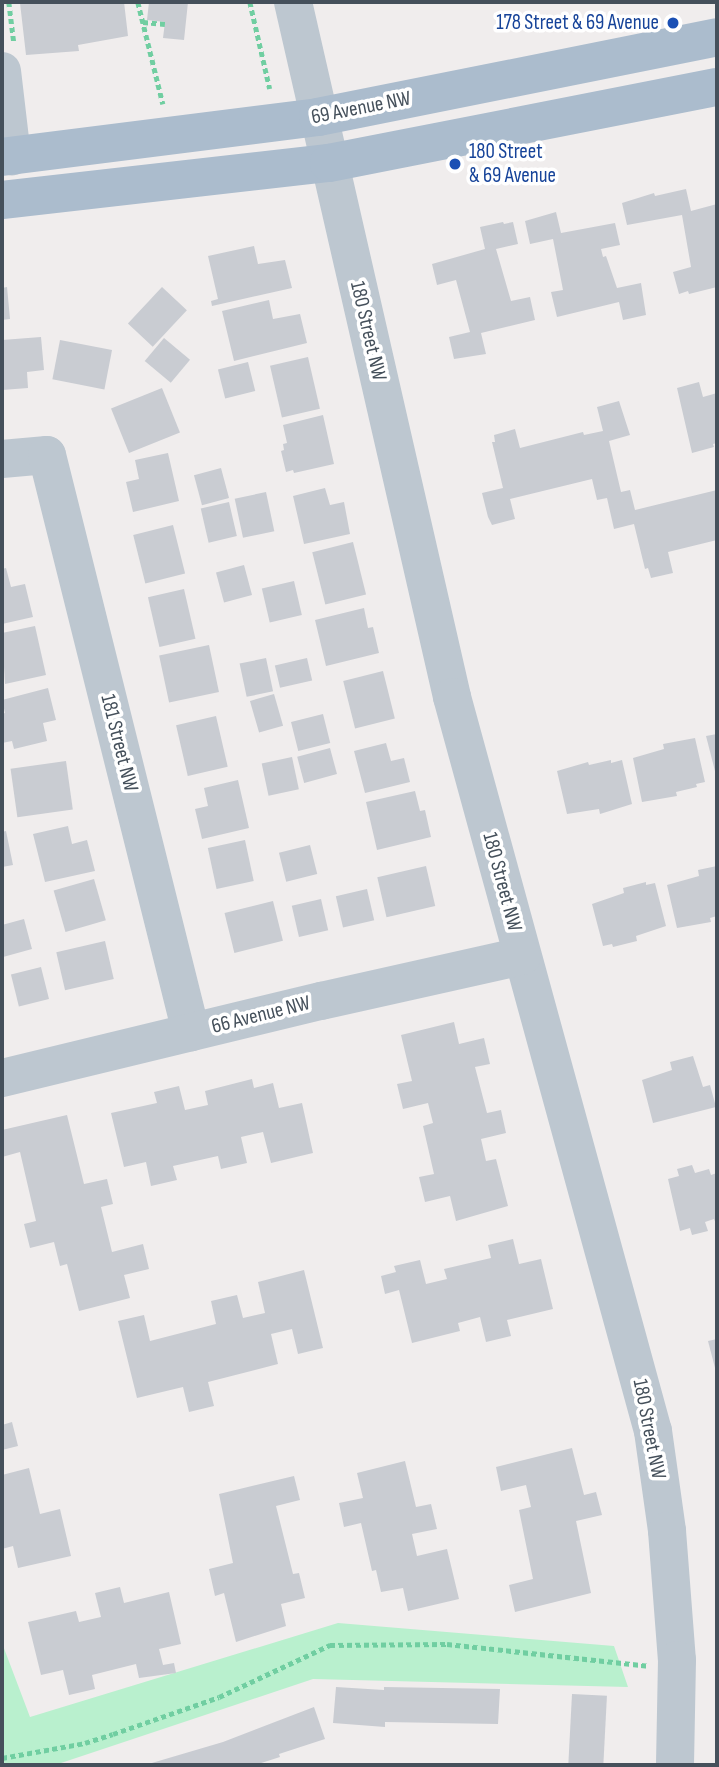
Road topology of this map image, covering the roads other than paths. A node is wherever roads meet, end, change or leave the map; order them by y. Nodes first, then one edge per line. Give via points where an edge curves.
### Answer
1 (293, 2) edge
2 (717, 37) edge
3 (2, 71) edge
4 (717, 87) edge
5 (318, 117) junction
6 (7, 157) edge
7 (329, 163) junction
8 (2, 200) edge
9 (2, 459) edge
10 (522, 956) junction
11 (191, 1032) junction
12 (2, 1078) edge
13 (675, 1765) edge

1 - 5 street, 180 Street NW
2 - 5 main road, 69 Avenue NW
3 - 6 street
4 - 7 main road
5 - 6 main road, 69 Avenue NW
5 - 7 street, 180 Street NW
7 - 8 main road
7 - 10 street, 180 Street NW via 452,697
9 - 11 street, 181 Street NW via 47,455
10 - 11 street, 66 Avenue NW
10 - 13 street, 180 Street NW via 653,1431 667,1531 677,1660
11 - 12 street, 66 Avenue NW

